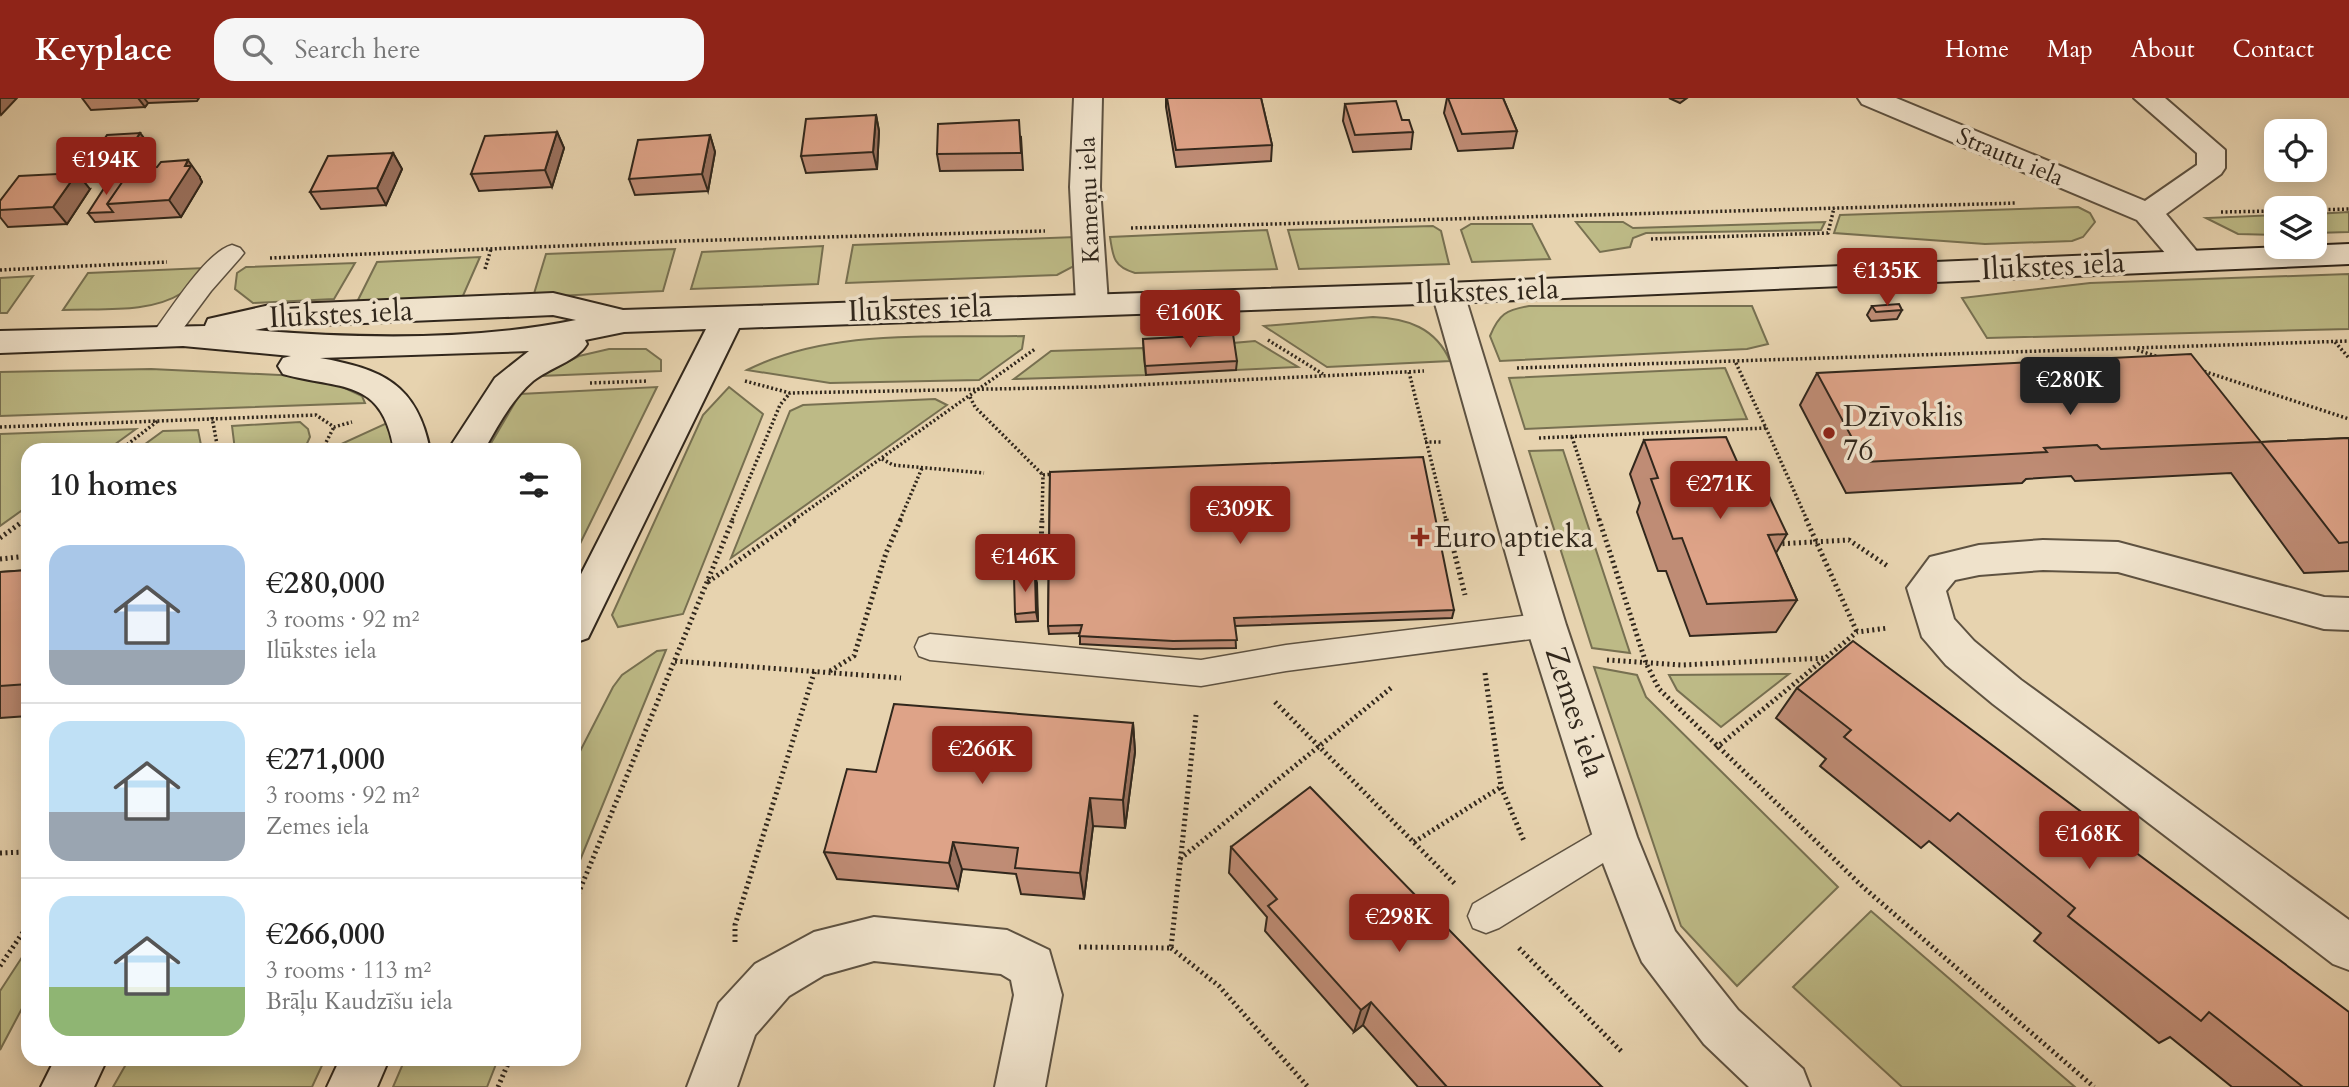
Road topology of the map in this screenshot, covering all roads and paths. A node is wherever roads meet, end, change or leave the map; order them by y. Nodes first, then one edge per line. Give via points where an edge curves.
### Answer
1 (1088, 98) edge
2 (1872, 98) edge
3 (2148, 98) edge
4 (2025, 202) dead end
5 (1834, 208) junction
6 (2349, 209) edge
7 (2327, 210) edge
8 (2264, 211) edge
9 (2148, 213) junction
10 (1089, 230) junction
11 (1651, 239) dead end
12 (2349, 254) edge
13 (229, 256) junction
14 (2188, 260) junction
15 (0, 270) edge
16 (1448, 293) junction
17 (1092, 303) junction
18 (729, 316) junction
19 (624, 321) junction
20 (173, 335) junction
21 (1266, 339) dead end
22 (2349, 341) edge
23 (0, 342) edge
24 (2335, 342) junction
25 (1038, 346) dead end
26 (2132, 348) junction
27 (2349, 358) edge
28 (1735, 361) junction
29 (2171, 361) edge
30 (2196, 369) edge
31 (1471, 370) junction
32 (1409, 372) junction
33 (1325, 375) junction
34 (734, 378) dead end
35 (981, 389) junction
36 (790, 393) junction
37 (970, 397) junction
38 (212, 417) junction
39 (2349, 419) edge
40 (160, 420) junction
41 (356, 421) dead end
42 (0, 427) edge
43 (334, 427) junction
44 (1766, 428) junction
45 (1572, 437) junction
46 (1491, 441) junction
47 (1425, 442) junction
48 (129, 443) edge
49 (217, 443) edge
50 (326, 443) edge
51 (411, 443) edge
52 (470, 443) edge
53 (882, 460) junction
54 (922, 468) junction
55 (984, 473) dead end
56 (1057, 474) edge
57 (1043, 475) junction
58 (21, 522) edge
59 (0, 538) edge
60 (1817, 542) junction
61 (1770, 544) edge
62 (21, 557) edge
63 (0, 559) edge
64 (1040, 572) dead end
65 (708, 582) junction
66 (1926, 588) junction
67 (581, 613) edge
68 (2349, 614) edge
69 (1893, 628) dead end
70 (1857, 632) junction
71 (1475, 634) junction
72 (1552, 641) junction
73 (930, 648) dead end
74 (1826, 658) junction
75 (1646, 663) junction
76 (815, 670) dead end
77 (829, 672) dead end
78 (1400, 681) dead end
79 (1269, 696) dead end
80 (1197, 703) dead end
81 (1317, 744) junction
82 (1716, 748) junction
83 (1501, 787) junction
84 (1615, 837) junction
85 (1414, 842) junction
86 (0, 844) edge
87 (3, 852) edge
88 (21, 852) edge
89 (1179, 860) junction
90 (1542, 884) junction
91 (581, 887) edge
92 (1486, 916) junction
93 (21, 936) edge
94 (1171, 948) junction
95 (2349, 948) edge
96 (736, 953) dead end
97 (1032, 966) junction
98 (0, 967) edge
99 (1622, 1052) dead end
100 (79, 1066) edge
101 (362, 1066) edge
102 (507, 1066) edge
103 (66, 1087) edge
104 (352, 1087) edge
105 (498, 1087) edge
106 (712, 1087) edge
107 (1020, 1087) edge
108 (1308, 1087) edge
109 (1785, 1087) edge
110 (2094, 1087) edge

1 - 10 street, Kameņu iela via 1085,187
2 - 9 street, Strautu iela
3 - 9 street via 2211,150 2211,168
4 - 5 path
5 - 10 path
5 - 11 path via 1828,233
6 - 7 path
8 - 9 path
9 - 14 street
10 - 13 path
10 - 17 street, Kameņu iela
12 - 14 street, Ilūkstes iela
13 - 15 path
13 - 20 lane via 202,285
14 - 16 street, Ilūkstes iela
16 - 17 street, Ilūkstes iela
16 - 31 street, Zemes iela
17 - 18 street, Ilūkstes iela
18 - 19 street, Ilūkstes iela
18 - 67 street
19 - 20 street, Ilūkstes iela via 534,341 455,345 322,347
19 - 52 street via 540,357 505,385
20 - 23 street, Ilūkstes iela
20 - 51 street via 253,360 352,374 388,393 407,419
21 - 33 path
22 - 24 path
24 - 26 path
24 - 27 path
25 - 35 path
26 - 28 path
26 - 29 path
28 - 31 path
28 - 44 path
30 - 39 path
31 - 32 path
31 - 46 street, Zemes iela
32 - 33 path
32 - 47 path
33 - 35 path
34 - 36 path
35 - 36 path
35 - 37 path
36 - 65 path via 780,405
37 - 53 path
37 - 57 path
38 - 40 path
38 - 43 path via 316,415
38 - 49 path
40 - 42 path
40 - 48 path
41 - 43 path
43 - 50 path
44 - 45 path
44 - 60 path
45 - 46 path
45 - 75 path
46 - 47 path
46 - 72 street, Zemes iela
47 - 71 path
53 - 54 path
53 - 65 path
54 - 55 path
54 - 77 path via 886,552 854,656
56 - 57 path
57 - 64 path
58 - 59 path
60 - 61 path
60 - 66 path via 1849,540
60 - 70 path
62 - 63 path
65 - 91 path
66 - 68 street via 1943,568 1979,560 2043,555 2118,557 2324,613
66 - 95 street via 1936,626 1960,653
69 - 70 path
70 - 74 path
71 - 72 lane
71 - 73 lane via 1201,673
71 - 83 path via 1484,663
72 - 75 path
72 - 84 street, Zemes iela
74 - 75 path
74 - 82 path
75 - 82 path via 1659,689
76 - 96 path via 735,925
78 - 81 path
79 - 81 path
80 - 89 path
81 - 85 path
81 - 89 path
82 - 110 path via 1863,887
83 - 85 path
83 - 90 path
84 - 90 lane
84 - 109 street, Zemes iela via 1658,946 1721,1027
85 - 92 path
86 - 87 path
87 - 88 path
89 - 94 path
90 - 92 lane
92 - 99 path
93 - 98 path
94 - 97 path via 1058,947
94 - 108 path via 1219,986
97 - 106 street via 1007,952 874,939 814,955 772,980 736,1020
97 - 107 street via 1038,995
100 - 103 street
101 - 104 street
102 - 105 path

